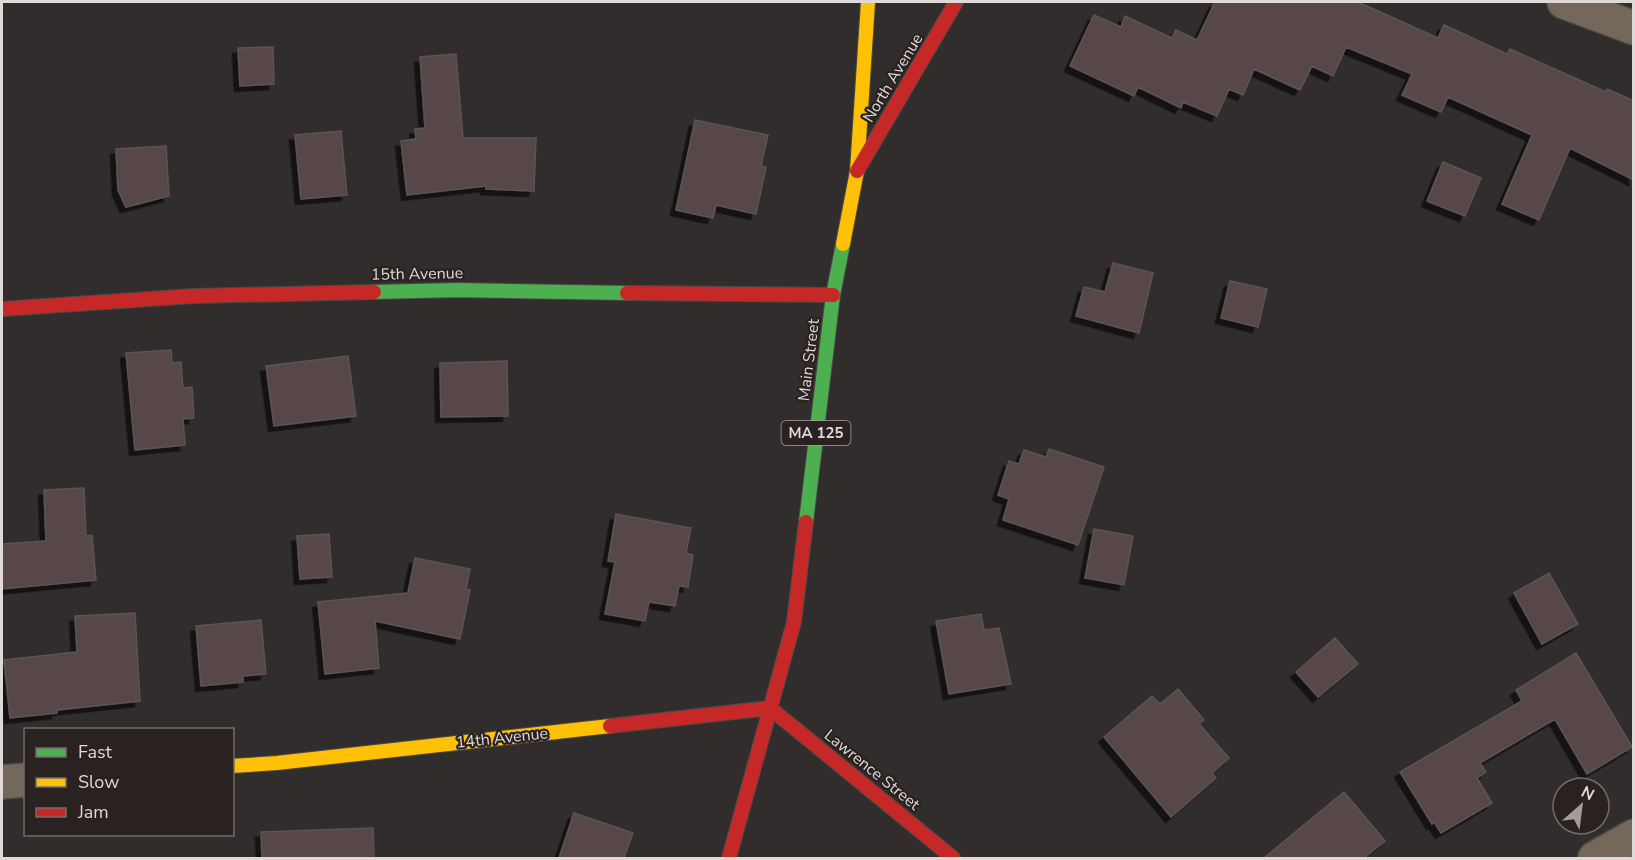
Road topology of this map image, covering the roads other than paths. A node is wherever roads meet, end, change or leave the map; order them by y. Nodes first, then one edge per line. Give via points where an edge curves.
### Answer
1 (868, 2) edge
2 (956, 2) edge
3 (1564, 2) edge
4 (1634, 28) edge
5 (857, 171) junction
6 (833, 295) junction
7 (2, 309) edge
8 (770, 708) junction
9 (234, 766) edge
10 (24, 780) edge
11 (2, 782) edge
12 (1634, 836) edge
13 (729, 858) edge
14 (953, 858) edge
15 (1595, 858) edge

1 - 5 street, Main Street / MA 125
2 - 5 street, North Avenue
3 - 4 street
5 - 6 street, Main Street / MA 125
6 - 7 street, 15th Avenue via 458,290 194,296
6 - 8 street, Main Street / MA 125 via 794,622
8 - 9 street, 14th Avenue
8 - 13 street, Main Street / MA 125
8 - 14 street, Lawrence Street
10 - 11 street
12 - 15 street

